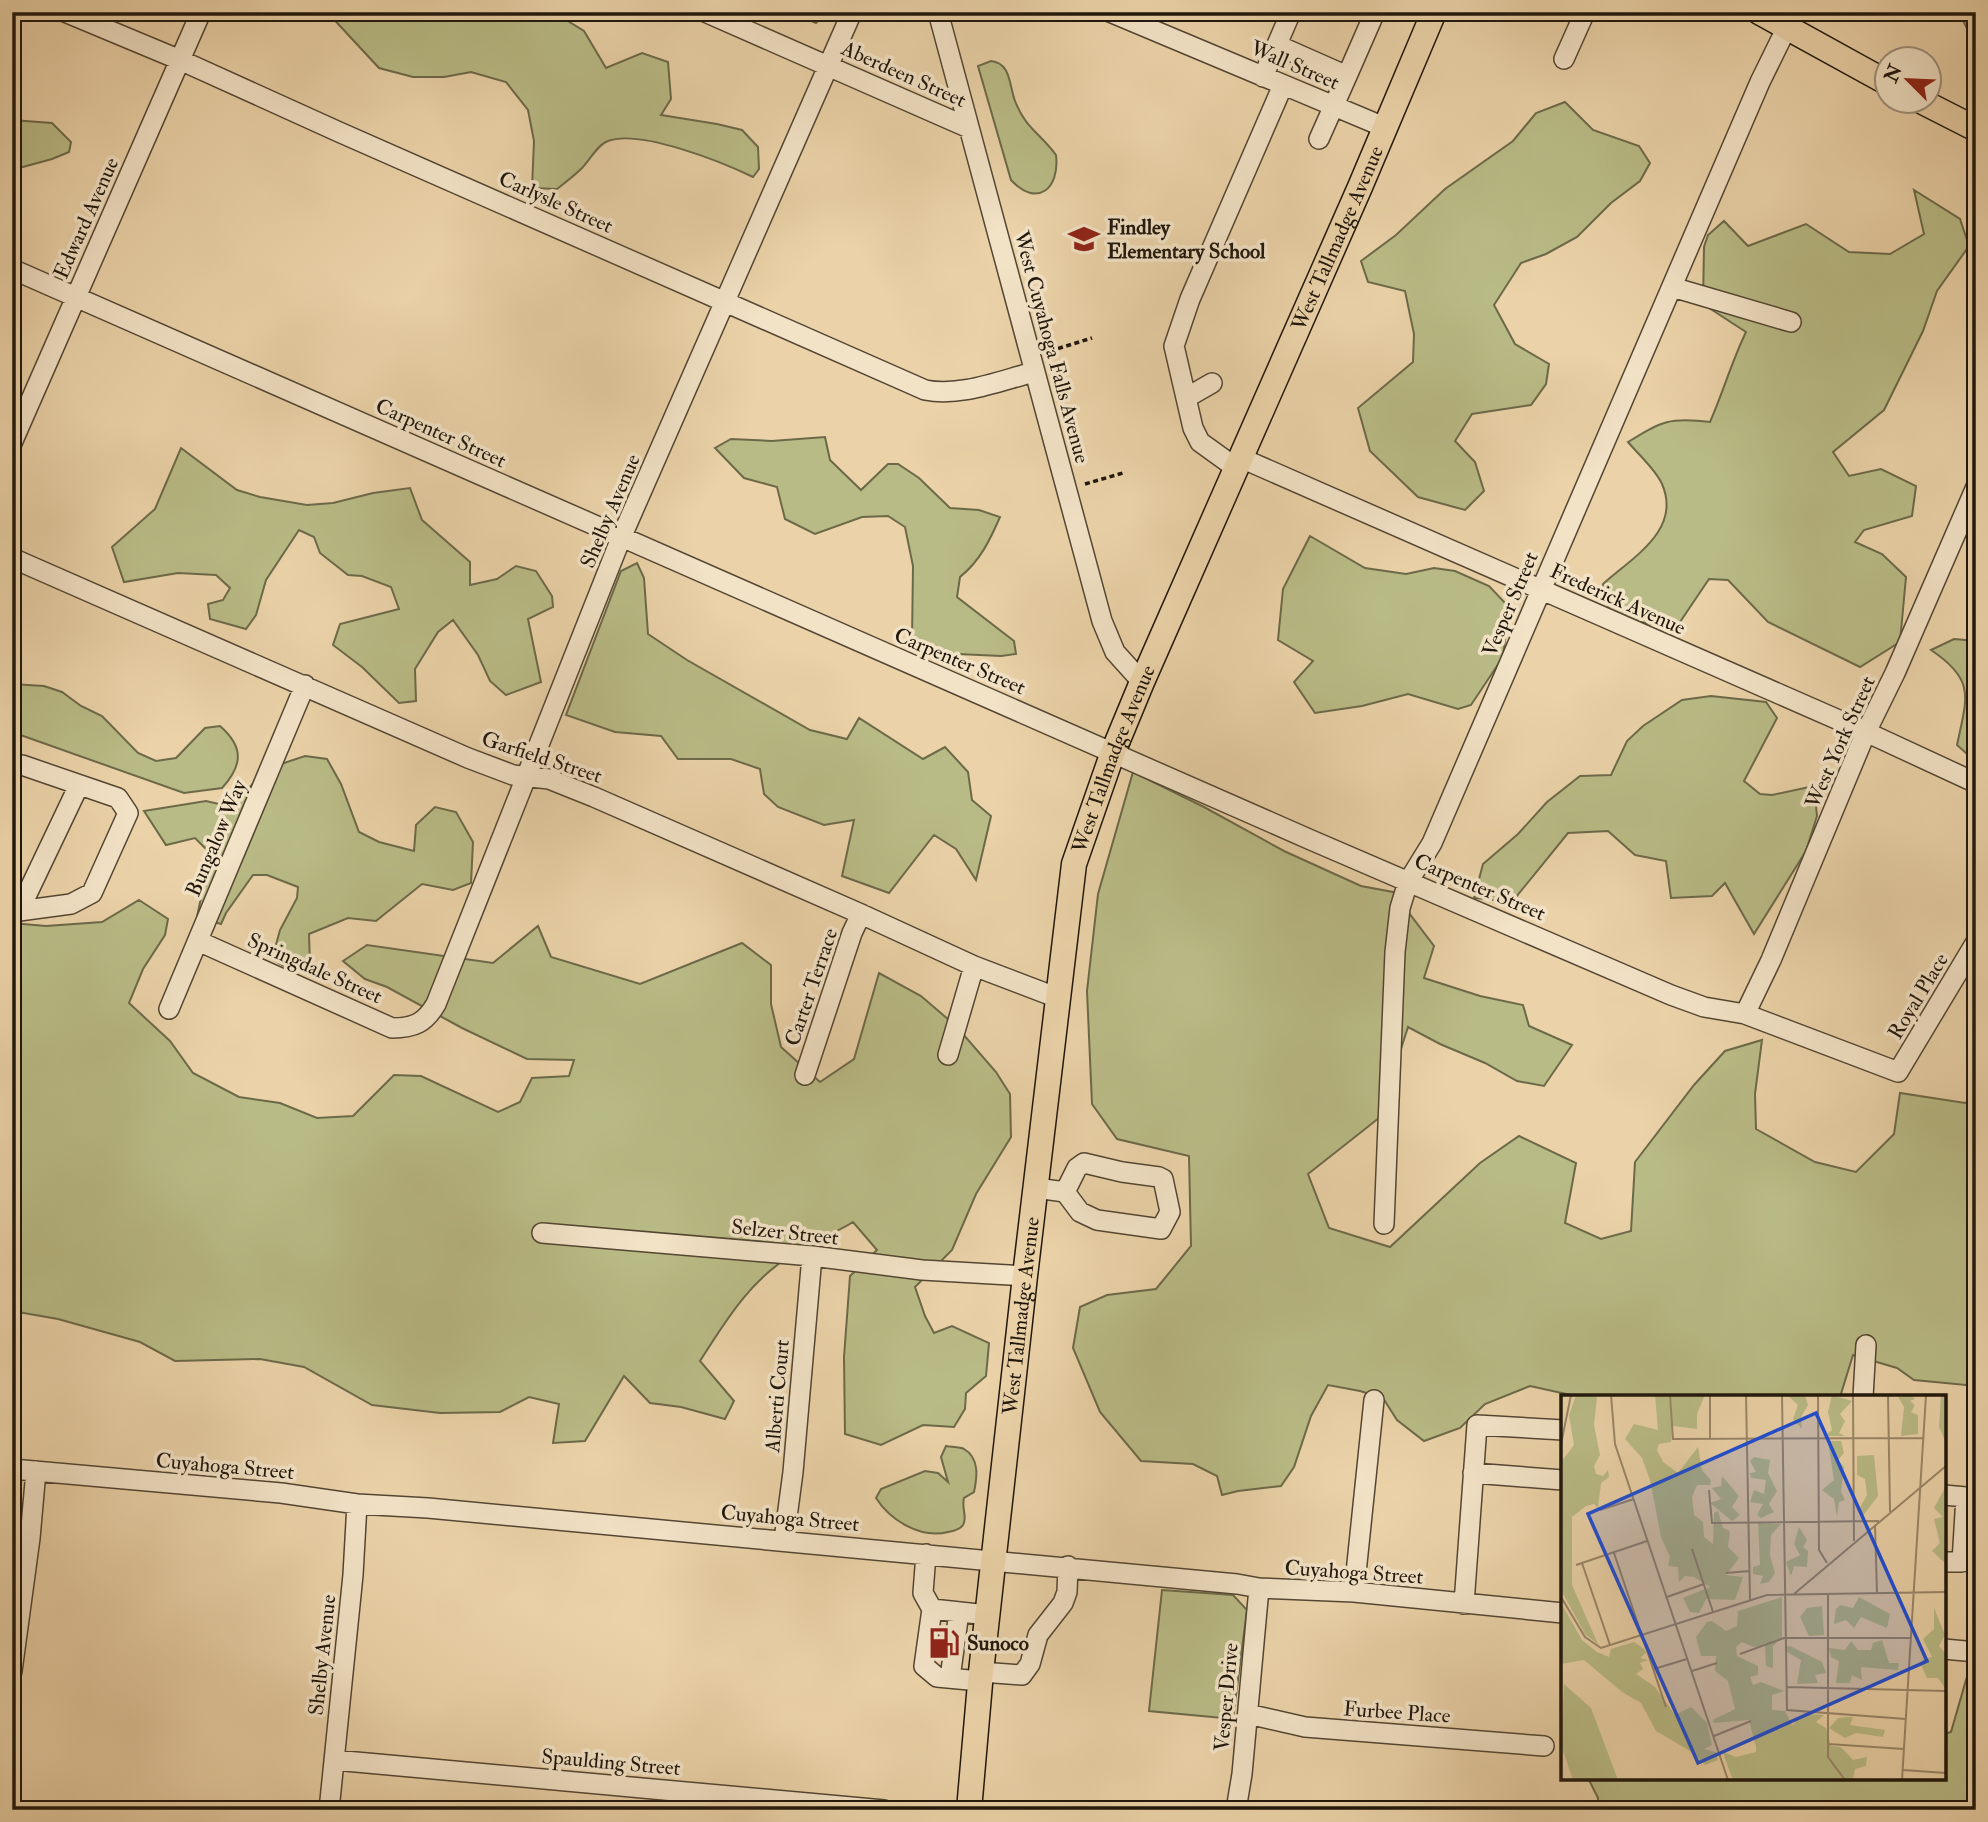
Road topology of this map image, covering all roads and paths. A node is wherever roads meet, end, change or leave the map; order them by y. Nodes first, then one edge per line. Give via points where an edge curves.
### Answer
1 (65, 12) edge
2 (201, 12) edge
3 (705, 12) edge
4 (852, 12) edge
5 (938, 12) edge
6 (1110, 12) edge
7 (1291, 12) edge
8 (1375, 12) edge
9 (1434, 12) edge
10 (1585, 12) edge
11 (1759, 12) edge
12 (1787, 27) junction
13 (1277, 45) junction
14 (1564, 59) dead end
15 (180, 60) junction
16 (1322, 64) junction
17 (828, 66) junction
18 (1872, 74) edge
19 (1263, 76) junction
20 (1347, 76) junction
21 (1283, 85) junction
22 (1308, 95) junction
23 (1334, 106) junction
24 (1942, 112) edge
25 (1384, 127) junction
26 (969, 128) junction
27 (1976, 130) edge
28 (1319, 139) dead end
29 (12, 269) edge
30 (1672, 287) junction
31 (76, 297) junction
32 (725, 301) junction
33 (1791, 321) dead end
34 (1092, 338) dead end
35 (1050, 351) dead end
36 (1034, 372) junction
37 (1212, 383) dead end
38 (1186, 398) junction
39 (12, 443) edge
40 (1238, 463) junction
41 (1123, 473) dead end
42 (1085, 484) dead end
43 (1976, 487) edge
44 (621, 538) junction
45 (12, 558) edge
46 (1542, 590) junction
47 (1142, 682) junction
48 (305, 685) junction
49 (1866, 732) junction
50 (1113, 752) junction
51 (12, 765) edge
52 (527, 778) junction
53 (1976, 783) edge
54 (79, 785) junction
55 (1408, 882) junction
56 (16, 910) edge
57 (862, 914) junction
58 (198, 941) junction
59 (1976, 942) edge
60 (974, 966) junction
61 (1058, 998) junction
62 (169, 1009) dead end
63 (1745, 1014) junction
64 (415, 1026) joint
65 (947, 1055) dead end
66 (1898, 1072) joint
67 (804, 1075) dead end
68 (1036, 1188) junction
69 (1065, 1192) junction
70 (1384, 1224) dead end
71 (542, 1233) dead end
72 (812, 1256) junction
73 (1025, 1276) junction
74 (1866, 1345) dead end
75 (1863, 1395) edge
76 (1374, 1400) dead end
77 (1561, 1430) edge
78 (12, 1469) edge
79 (36, 1471) junction
80 (1473, 1473) junction
81 (1561, 1480) edge
82 (1946, 1496) edge
83 (357, 1504) junction
84 (784, 1540) junction
85 (926, 1554) junction
86 (993, 1561) junction
87 (1946, 1562) edge
88 (1068, 1566) junction
89 (1259, 1588) junction
90 (1354, 1592) junction
91 (1464, 1604) junction
92 (932, 1608) junction
93 (958, 1612) junction
94 (1561, 1613) edge
95 (988, 1615) junction
96 (1946, 1649) edge
97 (1976, 1652) edge
98 (12, 1671) edge
99 (981, 1677) junction
100 (950, 1678) junction
101 (1248, 1714) junction
102 (1544, 1746) dead end
103 (334, 1760) junction
104 (329, 1810) edge
105 (884, 1810) edge
106 (969, 1810) edge
107 (1236, 1810) edge

1 - 15 street, Carlysle Street
2 - 15 street, Edward Avenue
3 - 17 street, Aberdeen Street
4 - 17 street, Shelby Avenue
5 - 26 street, West Cuyahoga Falls Avenue
6 - 19 street, Wall Street
7 - 13 street
8 - 20 street
9 - 25 main road, West Tallmadge Avenue
10 - 14 street
11 - 12 main road
12 - 18 main road
12 - 30 street, Vesper Street
13 - 16 street
13 - 19 street
15 - 31 street, Edward Avenue
15 - 32 street, Carlysle Street
16 - 20 street
16 - 22 street
17 - 26 street, Aberdeen Street
17 - 32 street, Shelby Avenue
19 - 21 street, Wall Street
20 - 23 street
21 - 22 street, Wall Street
21 - 38 street, Frederick Avenue via 1174,346
22 - 23 street, Wall Street
23 - 25 street, Wall Street
23 - 28 street
24 - 27 main road
25 - 40 main road, West Tallmadge Avenue
26 - 36 street, West Cuyahoga Falls Avenue
29 - 31 street, Carpenter Street
30 - 33 street
30 - 46 street, Vesper Street
31 - 39 street, Edward Avenue
31 - 44 street, Carpenter Street
32 - 36 street, Carlysle Street via 926,390 956,392
32 - 44 street, Shelby Avenue
34 - 35 path
36 - 47 street, West Cuyahoga Falls Avenue via 1101,621 1115,652
37 - 38 street
38 - 40 street, Frederick Avenue via 1200,442
40 - 46 street, Frederick Avenue
40 - 47 main road, West Tallmadge Avenue
41 - 42 path
43 - 49 street, West York Street
44 - 50 street, Carpenter Street
44 - 52 street, Shelby Avenue
45 - 48 street, Garfield Street
46 - 49 street, Frederick Avenue
46 - 55 street, Vesper Street via 1432,843
47 - 50 main road, West Tallmadge Avenue
48 - 52 street, Garfield Street via 468,758
48 - 58 street, Bungalow Way
49 - 53 street, Frederick Avenue
49 - 63 street, West York Street
50 - 55 street, Carpenter Street
50 - 61 main road, West Tallmadge Avenue via 1074,864
51 - 54 street
52 - 57 street, Garfield Street via 550,779
52 - 64 street, Shelby Avenue via 436,1004
54 - 56 street
54 - 56 street via 118,797 128,813 92,893 71,904
55 - 63 street, Carpenter Street via 1671,995 1703,1007
55 - 70 street, Vesper Street via 1395,952
57 - 60 street, Garfield Street
57 - 67 street, Carter Terrace
58 - 62 street, Bungalow Way
58 - 64 street, Springdale Street via 379,1023 393,1028
59 - 66 street, Royal Place
60 - 61 street, Garfield Street
60 - 65 street
61 - 68 main road, West Tallmadge Avenue
63 - 66 street, Carpenter Street
68 - 69 street
68 - 73 main road, West Tallmadge Avenue
69 - 69 street via 1080,1212 1097,1220 1161,1229 1170,1212 1159,1177 1084,1163
71 - 72 street, Selzer Street
72 - 73 street, Selzer Street via 922,1270
72 - 84 street, Alberti Court
73 - 86 main road, West Tallmadge Avenue
74 - 75 street
76 - 90 street
77 - 80 street via 1476,1424
78 - 79 street, Cuyahoga Street
79 - 83 street, Cuyahoga Street
79 - 98 street
80 - 81 street
80 - 91 street
82 - 87 street via 1966,1497 1962,1562
83 - 84 street, Cuyahoga Street
83 - 103 street, Shelby Avenue
84 - 85 street, Cuyahoga Street
85 - 86 street, Cuyahoga Street
85 - 92 street via 923,1593
86 - 88 street, Cuyahoga Street
86 - 95 main road, West Tallmadge Avenue
88 - 89 street, Cuyahoga Street
88 - 99 street via 1063,1603 1038,1635 1027,1670 1021,1675
89 - 90 street, Cuyahoga Street
89 - 101 street, Vesper Drive
90 - 91 street, Cuyahoga Street
91 - 94 street, Cuyahoga Street
92 - 93 street
92 - 100 street via 924,1666 937,1676
93 - 95 street
93 - 100 street
95 - 99 main road, West Tallmadge Avenue
96 - 97 street
99 - 100 street
99 - 106 main road, West Tallmadge Avenue
101 - 102 street, Furbee Place via 1317,1728
101 - 107 street, Vesper Drive
103 - 104 street, Shelby Avenue
103 - 105 street, Spaulding Street

